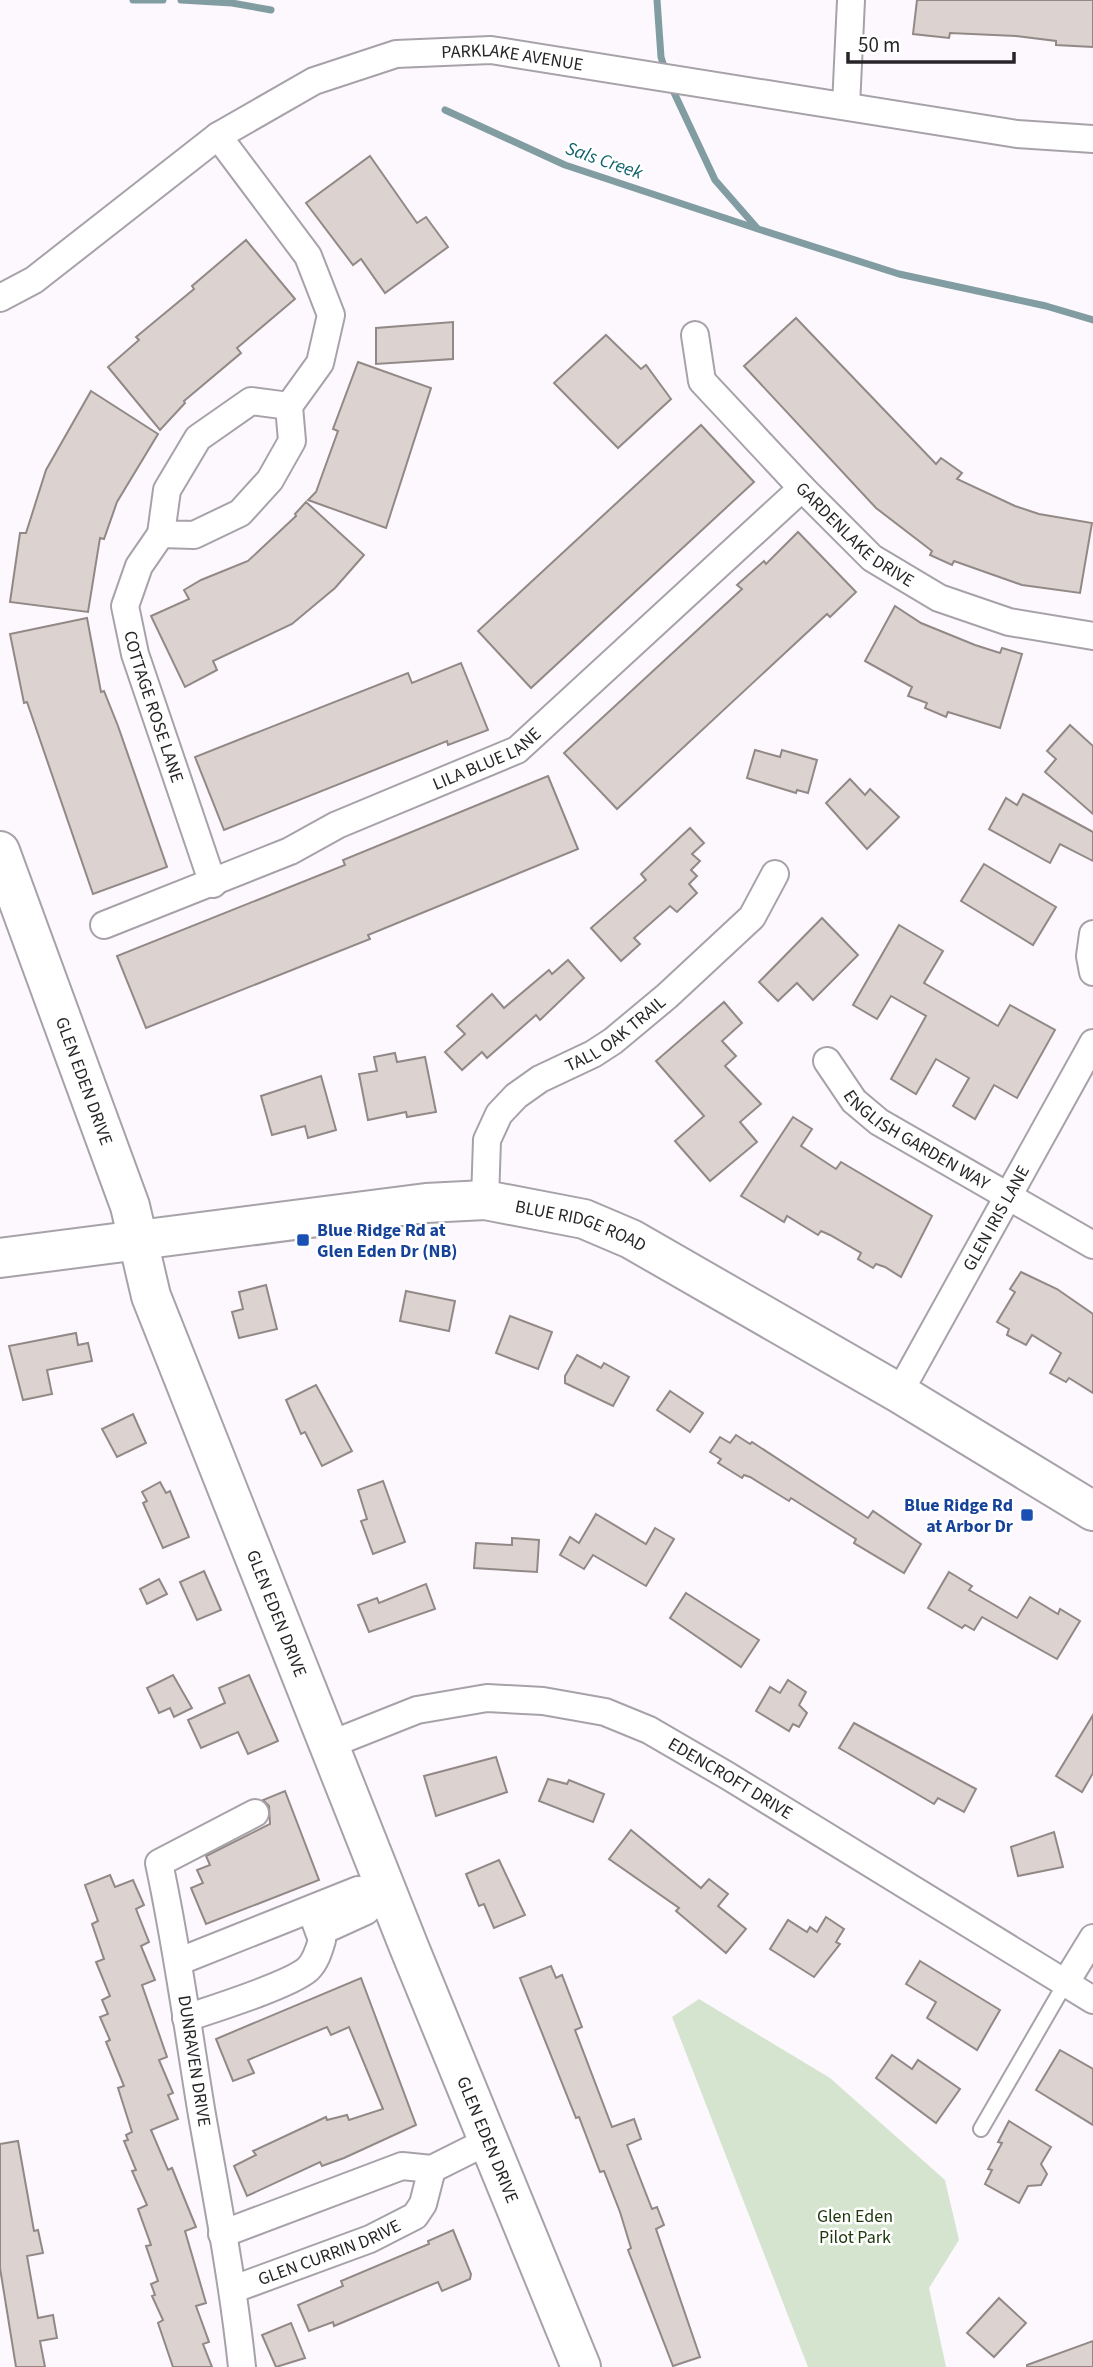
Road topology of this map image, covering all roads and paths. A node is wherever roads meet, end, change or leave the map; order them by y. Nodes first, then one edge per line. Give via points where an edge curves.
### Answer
1 (851, 0) edge
2 (846, 106) junction
3 (218, 136) junction
4 (1093, 139) edge
5 (0, 298) edge
6 (695, 335) dead end
7 (289, 406) junction
8 (802, 488) junction
9 (161, 534) junction
10 (1093, 636) edge
11 (0, 851) edge
12 (775, 874) dead end
13 (213, 884) junction
14 (104, 925) dead end
15 (1093, 934) edge
16 (1093, 972) edge
17 (1093, 1043) edge
18 (827, 1061) dead end
19 (1009, 1198) junction
20 (485, 1200) junction
21 (137, 1242) junction
22 (1093, 1245) edge
23 (0, 1258) edge
24 (899, 1393) junction
25 (1093, 1511) edge
26 (330, 1745) junction
27 (255, 1813) dead end
28 (387, 1890) junction
29 (315, 1921) junction
30 (1093, 1938) edge
31 (180, 1961) junction
32 (1066, 1982) junction
33 (1093, 2000) edge
34 (186, 2018) junction
35 (981, 2129) dead end
36 (488, 2141) junction
37 (432, 2169) junction
38 (222, 2234) junction
39 (234, 2289) junction
40 (242, 2367) edge
41 (581, 2367) edge

1 - 2 street
2 - 3 street, PARKLAKE AVENUE via 477,50 396,54 314,81
2 - 4 street, PARKLAKE AVENUE via 1017,134
3 - 5 street, PARKLAKE AVENUE via 34,280
3 - 7 street via 307,256 331,315 320,363
6 - 8 street, GARDENLAKE DRIVE via 702,381
7 - 9 street, COTTAGE ROSE LANE via 251,401 198,438 167,490
7 - 9 street via 292,441 270,480 240,513 194,535
8 - 10 street, GARDENLAKE DRIVE via 872,558 939,598 1009,622
8 - 13 street, LILA BLUE LANE via 517,750 337,825
9 - 13 street, COTTAGE ROSE LANE via 139,566 125,606 135,654
11 - 21 main road, GLEN EDEN DRIVE via 130,1206
12 - 20 street, TALL OAK TRAIL via 752,918 667,996 613,1041 540,1079 499,1114 487,1140
13 - 14 street, LILA BLUE LANE
15 - 16 street
17 - 19 street, GLEN IRIS LANE
18 - 19 street, ENGLISH GARDEN WAY via 854,1101 878,1122
19 - 22 street, ENGLISH GARDEN WAY
19 - 24 street, GLEN IRIS LANE
20 - 21 main road, BLUE RIDGE ROAD via 426,1203
20 - 24 main road, BLUE RIDGE ROAD via 584,1219 631,1239
21 - 23 main road, BLUE RIDGE ROAD
21 - 26 main road, GLEN EDEN DRIVE via 151,1296
24 - 25 main road, BLUE RIDGE ROAD
26 - 28 main road, GLEN EDEN DRIVE
26 - 32 street, EDENCROFT DRIVE via 417,1710 487,1698 543,1701 605,1712 649,1730 728,1776
27 - 31 street, DUNRAVEN DRIVE via 159,1863
28 - 29 street via 358,1890
28 - 36 main road, GLEN EDEN DRIVE
29 - 31 street
29 - 34 street via 322,1940 307,1970
30 - 32 street
31 - 34 street, DUNRAVEN DRIVE
32 - 33 street, EDENCROFT DRIVE
32 - 35 lane
34 - 38 street, DUNRAVEN DRIVE
36 - 37 street
36 - 41 main road, GLEN EDEN DRIVE
37 - 38 street via 402,2166
37 - 39 street, GLEN CURRIN DRIVE via 415,2216 370,2239
38 - 39 street, DUNRAVEN DRIVE
39 - 40 street, DUNRAVEN DRIVE

